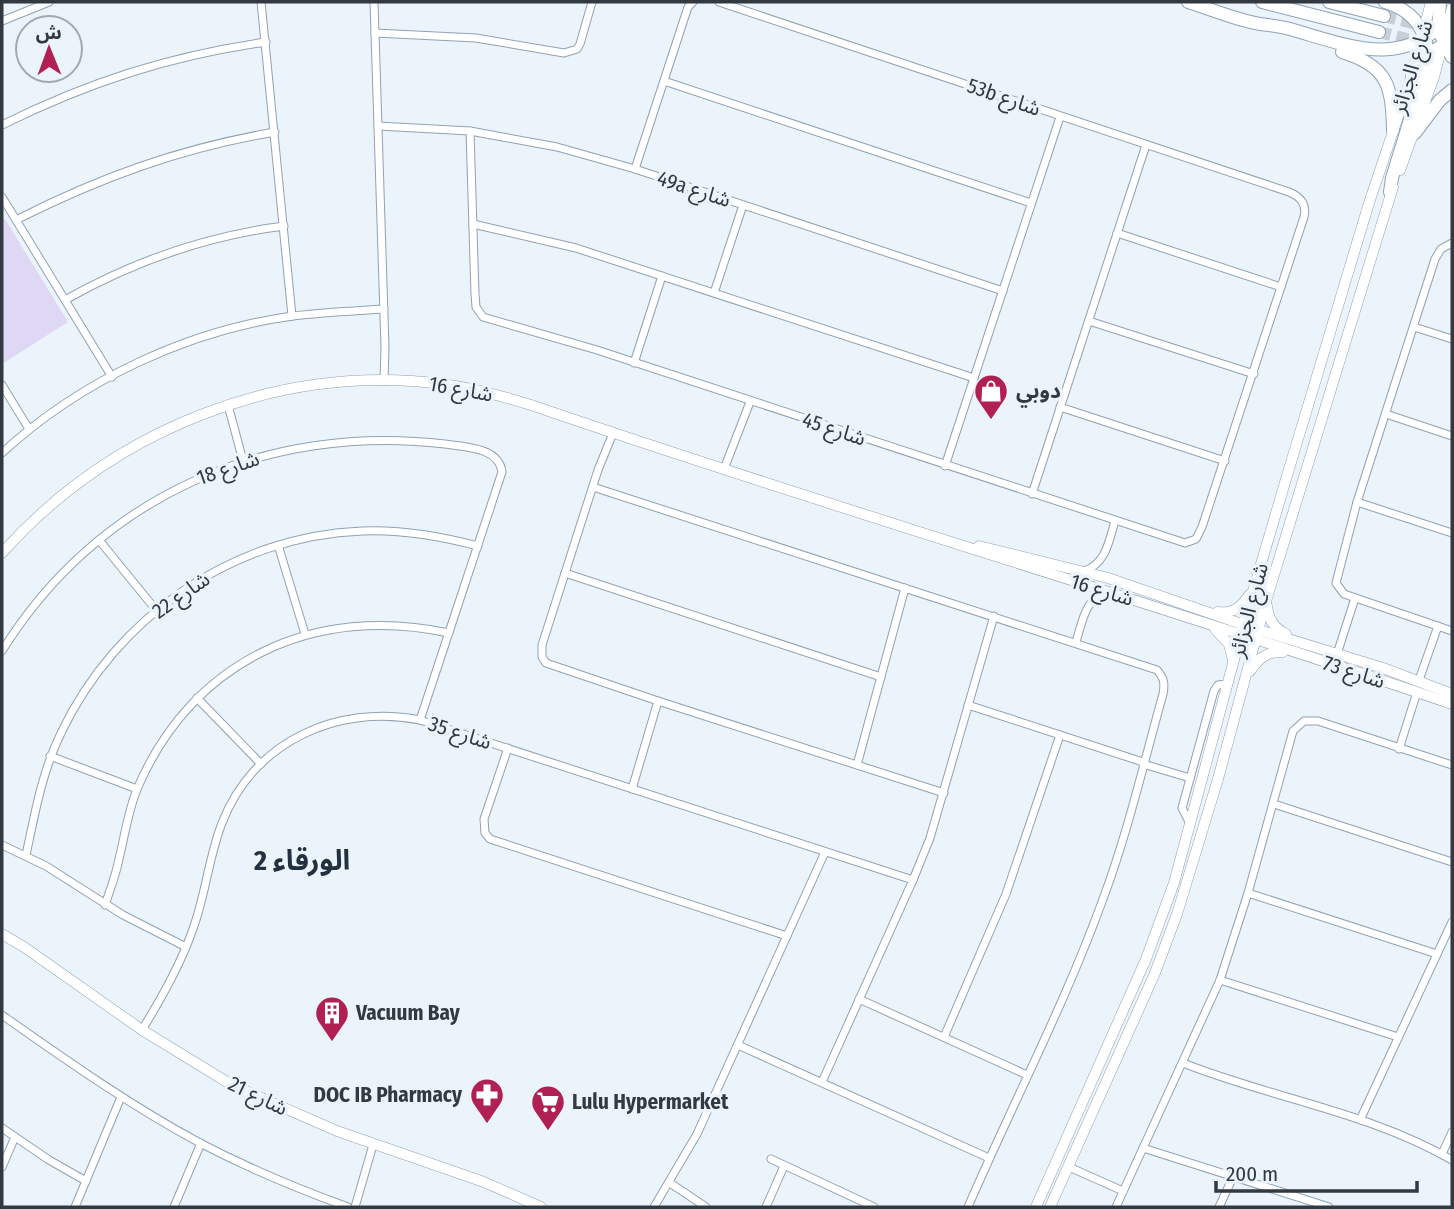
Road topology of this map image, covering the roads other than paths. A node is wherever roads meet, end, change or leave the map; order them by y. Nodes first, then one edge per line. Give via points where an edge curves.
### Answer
1 (49, 2) edge
2 (261, 2) edge
3 (374, 2) edge
4 (592, 2) edge
5 (692, 2) edge
6 (719, 2) edge
7 (1188, 2) edge
8 (1262, 2) edge
9 (1329, 2) edge
10 (1385, 2) edge
11 (1431, 2) edge
12 (1440, 2) edge
13 (1451, 12) edge
14 (1384, 16) tunnel mouth
15 (2, 21) edge
16 (1259, 24) junction
17 (1438, 30) junction
18 (1379, 32) tunnel mouth
19 (375, 33) junction
20 (1424, 38) junction
21 (1448, 41) edge
22 (266, 42) junction
23 (1427, 55) junction
24 (1452, 57) edge
25 (1412, 75) junction
26 (664, 81) junction
27 (1452, 90) edge
28 (1060, 117) junction
29 (2, 125) edge
30 (378, 126) junction
31 (1393, 130) junction
32 (470, 131) junction
33 (275, 132) junction
34 (1415, 134) junction
35 (1146, 145) junction
36 (635, 169) junction
37 (1390, 192) junction
38 (2, 197) edge
39 (1031, 203) junction
40 (743, 205) junction
41 (16, 220) junction
42 (473, 224) junction
43 (284, 226) junction
44 (1117, 233) junction
45 (1452, 243) edge
46 (662, 276) junction
47 (1281, 287) junction
48 (1003, 291) junction
49 (714, 293) junction
50 (65, 300) junction
51 (384, 309) junction
52 (292, 316) junction
53 (1089, 321) junction
54 (1414, 327) junction
55 (1452, 339) edge
56 (634, 363) junction
57 (1254, 374) junction
58 (112, 377) junction
59 (974, 378) junction
60 (386, 381) junction
61 (2, 385) edge
62 (750, 402) junction
63 (225, 406) junction
64 (1060, 407) junction
65 (1386, 414) junction
66 (29, 429) junction
67 (610, 432) junction
68 (1452, 436) edge
69 (2, 453) edge
70 (243, 461) junction
71 (1225, 461) junction
72 (945, 466) junction
73 (727, 470) junction
74 (593, 487) junction
75 (1032, 494) junction
76 (1357, 502) junction
77 (1115, 522) junction
78 (1452, 533) edge
79 (99, 540) junction
80 (948, 541) junction
81 (278, 545) junction
82 (478, 546) junction
83 (2, 551) edge
84 (1103, 558) junction
85 (1084, 572) junction
86 (565, 573) junction
87 (1108, 579) junction
88 (1081, 583) junction
89 (1255, 584) junction
90 (905, 588) junction
91 (1106, 591) junction
92 (1355, 598) junction
93 (1266, 601) junction
94 (1088, 605) junction
95 (1203, 609) junction
96 (156, 610) junction
97 (994, 616) junction
98 (1205, 622) junction
99 (1438, 626) junction
100 (1242, 630) junction
101 (1452, 631) edge
102 (449, 633) junction
103 (304, 634) junction
104 (1257, 635) junction
105 (1076, 642) junction
106 (1302, 643) junction
107 (2, 651) edge
108 (1294, 653) junction
109 (1337, 654) junction
110 (1234, 664) junction
111 (881, 677) junction
112 (1245, 677) junction
113 (1419, 680) junction
114 (1228, 684) junction
115 (1417, 692) junction
116 (1452, 694) edge
117 (197, 698) junction
118 (658, 701) junction
119 (1452, 704) edge
120 (968, 705) junction
121 (420, 720) junction
122 (1060, 735) junction
123 (508, 748) junction
124 (1399, 748) junction
125 (50, 756) junction
126 (1143, 763) junction
127 (261, 764) junction
128 (857, 765) junction
129 (1452, 765) edge
130 (1190, 778) junction
131 (137, 789) junction
132 (632, 789) junction
133 (944, 793) junction
134 (1274, 804) junction
135 (1191, 824) junction
136 (2, 845) edge
137 (825, 852) junction
138 (26, 855) junction
139 (1452, 862) edge
140 (913, 880) junction
141 (1248, 893) junction
142 (105, 905) junction
143 (1452, 922) edge
144 (2, 934) edge
145 (786, 936) junction
146 (186, 947) junction
147 (1437, 954) junction
148 (1220, 980) junction
149 (859, 999) junction
150 (2, 1015) edge
151 (139, 1028) junction
152 (944, 1037) junction
153 (1398, 1037) junction
154 (738, 1045) junction
155 (1183, 1063) junction
156 (1027, 1075) junction
157 (822, 1082) junction
158 (121, 1097) junction
159 (1360, 1120) junction
160 (2, 1128) edge
161 (1452, 1132) edge
162 (15, 1137) junction
163 (201, 1143) junction
164 (376, 1146) junction
165 (1143, 1149) junction
166 (1442, 1154) junction
167 (989, 1158) junction
168 (771, 1160) dead end
169 (1452, 1160) edge
170 (785, 1166) junction
171 (2, 1167) edge
172 (1069, 1167) junction
173 (1233, 1177) junction
174 (86, 1181) junction
175 (670, 1183) junction
176 (1124, 1191) junction
177 (1320, 1206) edge
178 (75, 1207) edge
179 (174, 1207) edge
180 (348, 1207) edge
181 (355, 1207) edge
182 (541, 1207) edge
183 (654, 1207) edge
184 (706, 1207) edge
185 (766, 1207) edge
186 (874, 1207) edge
187 (968, 1207) edge
188 (1036, 1207) edge
189 (1050, 1207) edge
190 (1116, 1207) edge
191 (1219, 1207) edge
192 (1329, 1207) edge

1 - 15 street
2 - 22 street
3 - 19 street
4 - 19 street via 580,44 564,53 476,38
5 - 26 street
6 - 28 street, 53b شارع
7 - 16 highway
8 - 18 highway
9 - 14 highway
10 - 20 highway via 1407,12
11 - 20 main road, شارع الجزائر
12 - 17 highway
13 - 17 highway
13 - 21 main road, شارع الجزائر
16 - 20 highway via 1365,50 1394,49
16 - 31 highway via 1355,56 1376,68 1391,96
17 - 20 highway
17 - 21 highway
19 - 30 street
20 - 23 highway
20 - 25 main road, شارع الجزائر
21 - 23 highway
21 - 24 highway
21 - 34 main road, شارع الجزائر
22 - 29 street via 139,68
22 - 33 street
23 - 25 highway
23 - 37 highway
25 - 31 main road, شارع الجزائر
26 - 36 street
26 - 39 street
27 - 34 highway
28 - 35 street, 53b شارع
28 - 39 street
30 - 32 street, 49a شارع
30 - 51 street
31 - 89 main road, شارع الجزائر
32 - 36 street, 49a شارع via 548,145
32 - 42 street
33 - 41 street via 151,161
33 - 43 street
34 - 37 main road, شارع الجزائر
35 - 44 street
35 - 47 street, 53b شارع via 1301,198 1306,211
36 - 40 street, 49a شارع
37 - 93 main road, شارع الجزائر
38 - 41 street
39 - 48 street
40 - 48 street, 49a شارع
40 - 49 street
41 - 50 street
42 - 46 street via 576,248
42 - 56 street, شارع 45 via 478,312 488,320
43 - 50 street via 229,235 156,256
43 - 52 street
44 - 47 street
44 - 53 street
45 - 54 street via 1435,259
46 - 49 street
46 - 56 street
47 - 57 street
48 - 59 street
49 - 59 street
50 - 58 street
51 - 52 street
51 - 60 street
52 - 58 street via 209,336
53 - 57 street
53 - 64 street
54 - 55 street
54 - 65 street
56 - 62 street, شارع 45
57 - 71 street
58 - 66 street
59 - 72 street
60 - 63 main road, شارع 16 via 298,388
60 - 67 main road, شارع 16 via 444,384 497,395
61 - 66 street
62 - 72 street, شارع 45
62 - 73 street
63 - 70 street
63 - 83 main road, شارع 16 via 168,428 107,461 54,501
64 - 71 street
64 - 75 street
65 - 68 street
65 - 76 street
66 - 69 street
67 - 73 main road, شارع 16
67 - 74 street
70 - 79 street, شارع 18 via 166,494
70 - 82 street, شارع 18 via 312,445 372,440 454,445 492,454 501,465 500,479
71 - 77 street, شارع 45 via 1196,539 1185,543
72 - 75 street, شارع 45
73 - 80 main road, شارع 16
74 - 86 street
74 - 90 street
75 - 77 street, شارع 45
76 - 78 street
76 - 92 street via 1336,583 1343,594
77 - 84 street
79 - 96 street
79 - 107 street, شارع 18 via 54,582
80 - 85 main road, شارع 16
80 - 88 main road, شارع 16
81 - 82 street, شارع 22 via 363,530 421,533
81 - 96 street, شارع 22 via 214,571
81 - 103 street
82 - 102 street
84 - 85 street
84 - 87 street
85 - 87 main road, شارع 16
86 - 111 street
86 - 118 street via 540,651 542,657 552,665
87 - 95 main road, شارع 16
88 - 91 main road, شارع 16
88 - 94 street
89 - 95 main road via 1235,611
89 - 100 main road, شارع الجزائر
90 - 97 street
90 - 111 street
91 - 94 street
91 - 98 main road, شارع 16
92 - 99 street
92 - 109 street
93 - 104 main road, شارع الجزائر
93 - 106 main road via 1273,626
94 - 105 street
95 - 100 main road, شارع 16
96 - 125 street, شارع 22 via 94,677
97 - 105 street
97 - 120 street
98 - 100 main road, شارع 16
98 - 110 main road via 1227,639
99 - 101 street
99 - 113 street
100 - 104 main road, شارع 16
100 - 110 main road, شارع الجزائر
102 - 103 street via 379,624
102 - 121 street
103 - 117 street via 238,665
104 - 106 main road, شارع 73
104 - 108 main road, شارع 73
104 - 112 main road, شارع الجزائر
105 - 126 street via 1157,670 1163,677 1165,685
106 - 109 main road, شارع 73
108 - 112 main road via 1266,654
108 - 115 main road, شارع 73
109 - 113 main road, شارع 73
110 - 114 main road, شارع الجزائر
111 - 128 street
112 - 172 main road, شارع الجزائر via 1177,914
113 - 116 main road, شارع 73
114 - 130 street via 1214,691
114 - 135 main road, شارع الجزائر
115 - 119 main road, شارع 73
115 - 124 street
117 - 127 street
117 - 131 street via 163,738
118 - 128 street
118 - 132 street
120 - 122 street
120 - 133 street
121 - 123 street, شارع 35
121 - 127 street, شارع 35 via 374,715 322,725 289,741
122 - 126 street
122 - 152 street via 1006,894
123 - 132 street, شارع 35
123 - 145 street via 484,819 490,839
124 - 129 street
124 - 134 street via 1311,720 1298,725
125 - 131 street
125 - 138 street, شارع 22
126 - 130 street
126 - 156 street via 1103,900
127 - 146 street, شارع 35 via 223,820
128 - 133 street
130 - 135 street via 1182,811
131 - 142 street
132 - 137 street, شارع 35
133 - 140 street
134 - 139 street
134 - 141 street
135 - 188 main road, شارع الجزائر via 1146,959
136 - 138 street
137 - 140 street, شارع 35
137 - 145 street
138 - 142 street
140 - 149 street
141 - 147 street
141 - 148 street
142 - 146 street
143 - 147 street
144 - 151 main road, شارع 21
145 - 154 street
146 - 151 street, شارع 35
147 - 153 street
148 - 153 street
148 - 155 street
149 - 152 street
149 - 157 street
150 - 158 street
151 - 164 main road, شارع 21 via 232,1085
152 - 156 street
153 - 159 street
154 - 157 street
154 - 175 street
155 - 159 street
155 - 165 street
156 - 167 street
157 - 167 street
158 - 163 street
158 - 174 street
159 - 166 street
160 - 162 street
161 - 166 street
162 - 171 street
162 - 174 street
163 - 179 street
163 - 180 street
164 - 181 street
164 - 182 main road, شارع 21 via 484,1182
165 - 173 street
165 - 176 street
166 - 169 street
167 - 187 street
168 - 170 street
170 - 185 street
170 - 186 street
172 - 176 street
172 - 189 main road, شارع الجزائر
173 - 177 street
173 - 191 street
174 - 178 street
175 - 183 street
175 - 184 street
176 - 190 street
177 - 192 street

